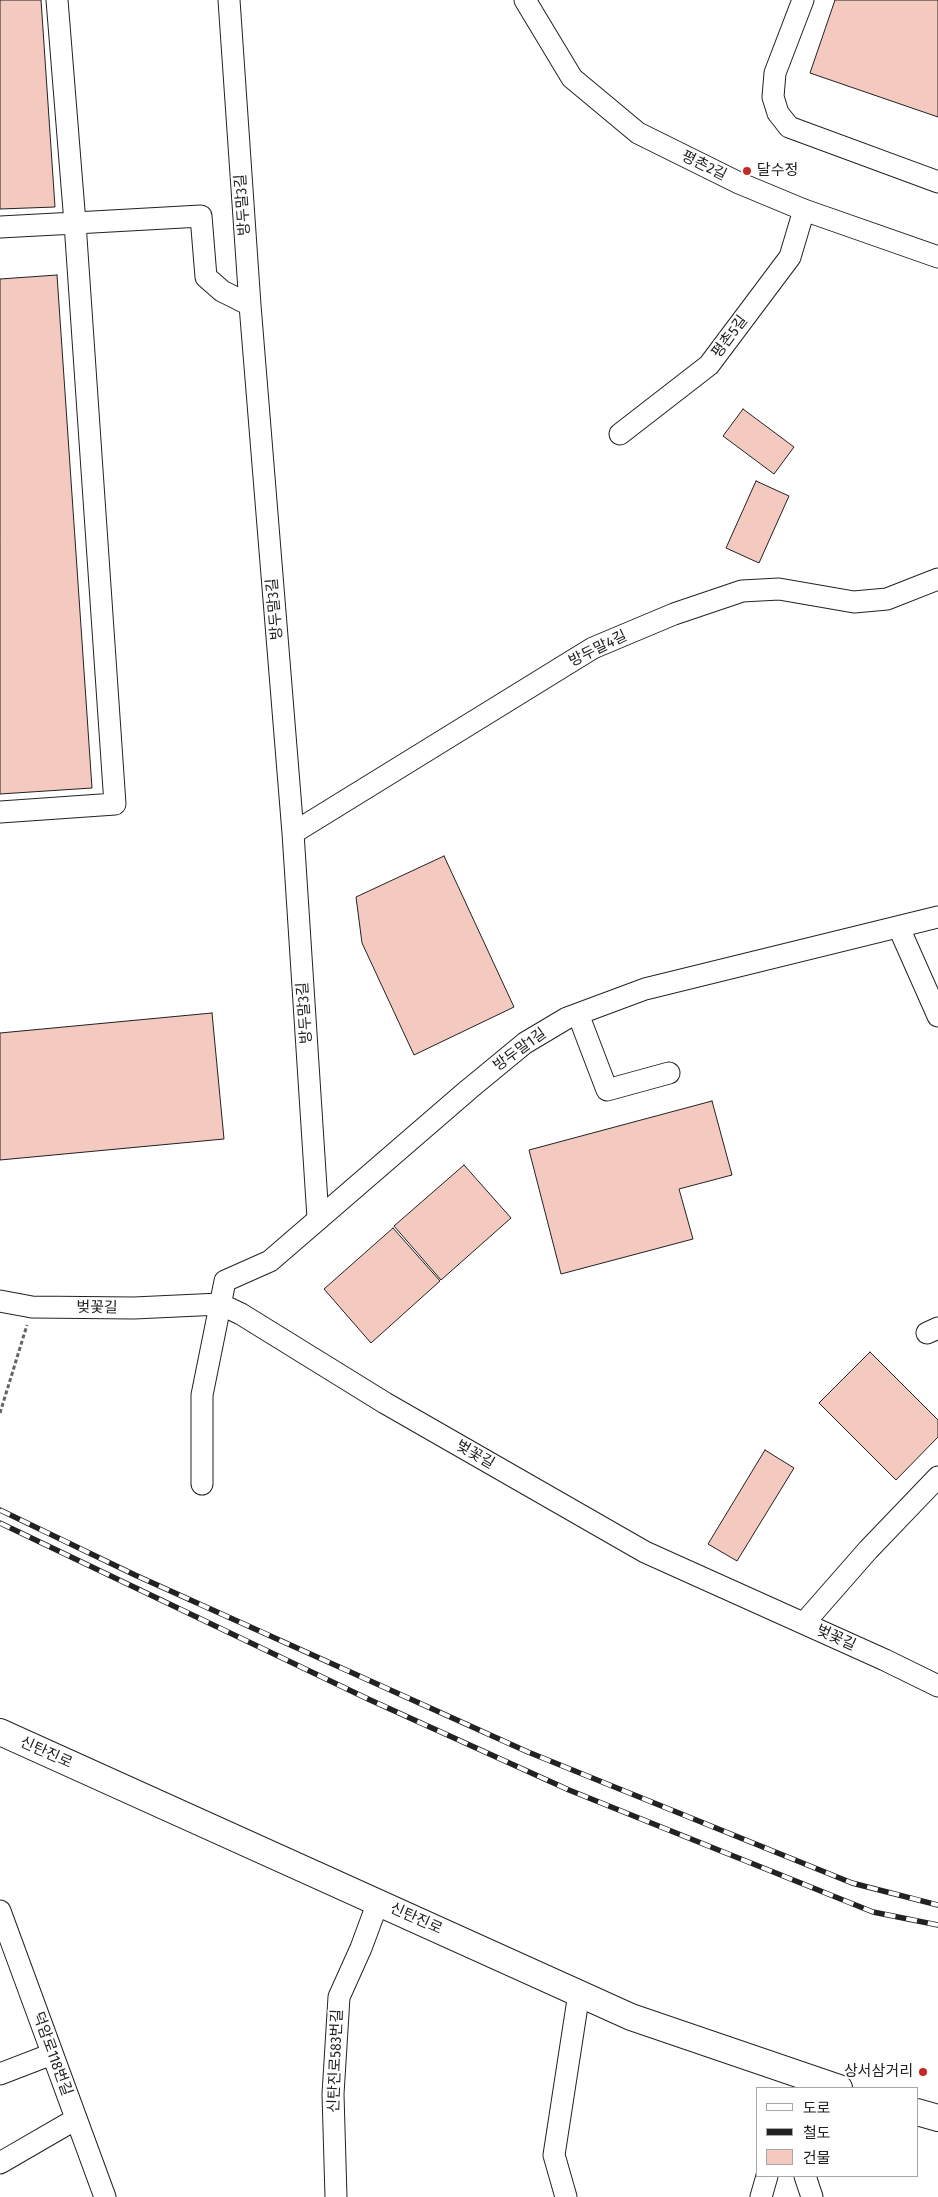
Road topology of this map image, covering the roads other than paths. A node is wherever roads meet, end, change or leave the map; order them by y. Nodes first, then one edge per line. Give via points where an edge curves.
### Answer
1 (58, 0) edge
2 (229, 0) edge
3 (525, 0) edge
4 (803, 0) edge
5 (938, 182) edge
6 (804, 210) junction
7 (75, 223) junction
8 (0, 227) edge
9 (938, 257) edge
10 (250, 305) junction
11 (620, 434) dead end
12 (938, 579) edge
13 (0, 812) edge
14 (293, 833) junction
15 (938, 917) edge
16 (899, 928) junction
17 (578, 1014) junction
18 (938, 1016) edge
19 (668, 1073) dead end
20 (318, 1218) junction
21 (0, 1300) edge
22 (220, 1304) junction
23 (938, 1477) edge
24 (202, 1484) dead end
25 (804, 1623) junction
26 (938, 1686) edge
27 (0, 1732) edge
28 (378, 1902) junction
29 (0, 1911) edge
30 (579, 1993) junction
31 (52, 2054) junction
32 (0, 2074) edge
33 (827, 2086) edge
34 (918, 2112) edge
35 (938, 2118) edge
36 (76, 2119) junction
37 (0, 2163) edge
38 (767, 2177) edge
39 (805, 2177) edge
40 (105, 2197) edge
41 (336, 2197) edge
42 (566, 2197) edge
43 (761, 2197) edge
44 (812, 2197) edge

1 - 7 street
2 - 10 street, 방두말3길
3 - 6 street, 평촌2길 via 572,78 638,133 739,183
4 - 5 street via 775,73 773,97 778,113 789,127
6 - 9 street, 평촌2길
6 - 11 street, 평촌5길 via 790,257 708,365
7 - 8 street
7 - 10 street via 201,216 206,277 222,291
7 - 13 street via 115,804
10 - 14 street, 방두말3길
12 - 14 street, 방두말4길 via 887,599 854,602 779,589 742,592 674,614 593,648
14 - 20 street, 방두말3길
15 - 16 street, 방두말1길
16 - 17 street, 방두말1길 via 645,989
16 - 18 street
17 - 19 street via 607,1090
17 - 20 street, 방두말1길 via 525,1043
20 - 22 street, 방두말1길 via 270,1261 224,1281
21 - 22 street, 벚꽃길 via 32,1307 134,1308
22 - 24 street via 202,1395
22 - 25 street, 벚꽃길 via 645,1552
23 - 25 street
25 - 26 street, 벚꽃길
27 - 28 main road, 신탄진로
28 - 30 main road, 신탄진로
28 - 41 street, 신탄진로583번길 via 339,1997 333,2094
29 - 31 street, 덕암로118번길
30 - 33 main road, 신탄진로 via 631,2017
30 - 42 street via 554,2155
31 - 32 street
31 - 36 street, 덕암로118번길
34 - 35 main road
36 - 37 street
36 - 40 street, 덕암로118번길
38 - 43 street
39 - 44 street

